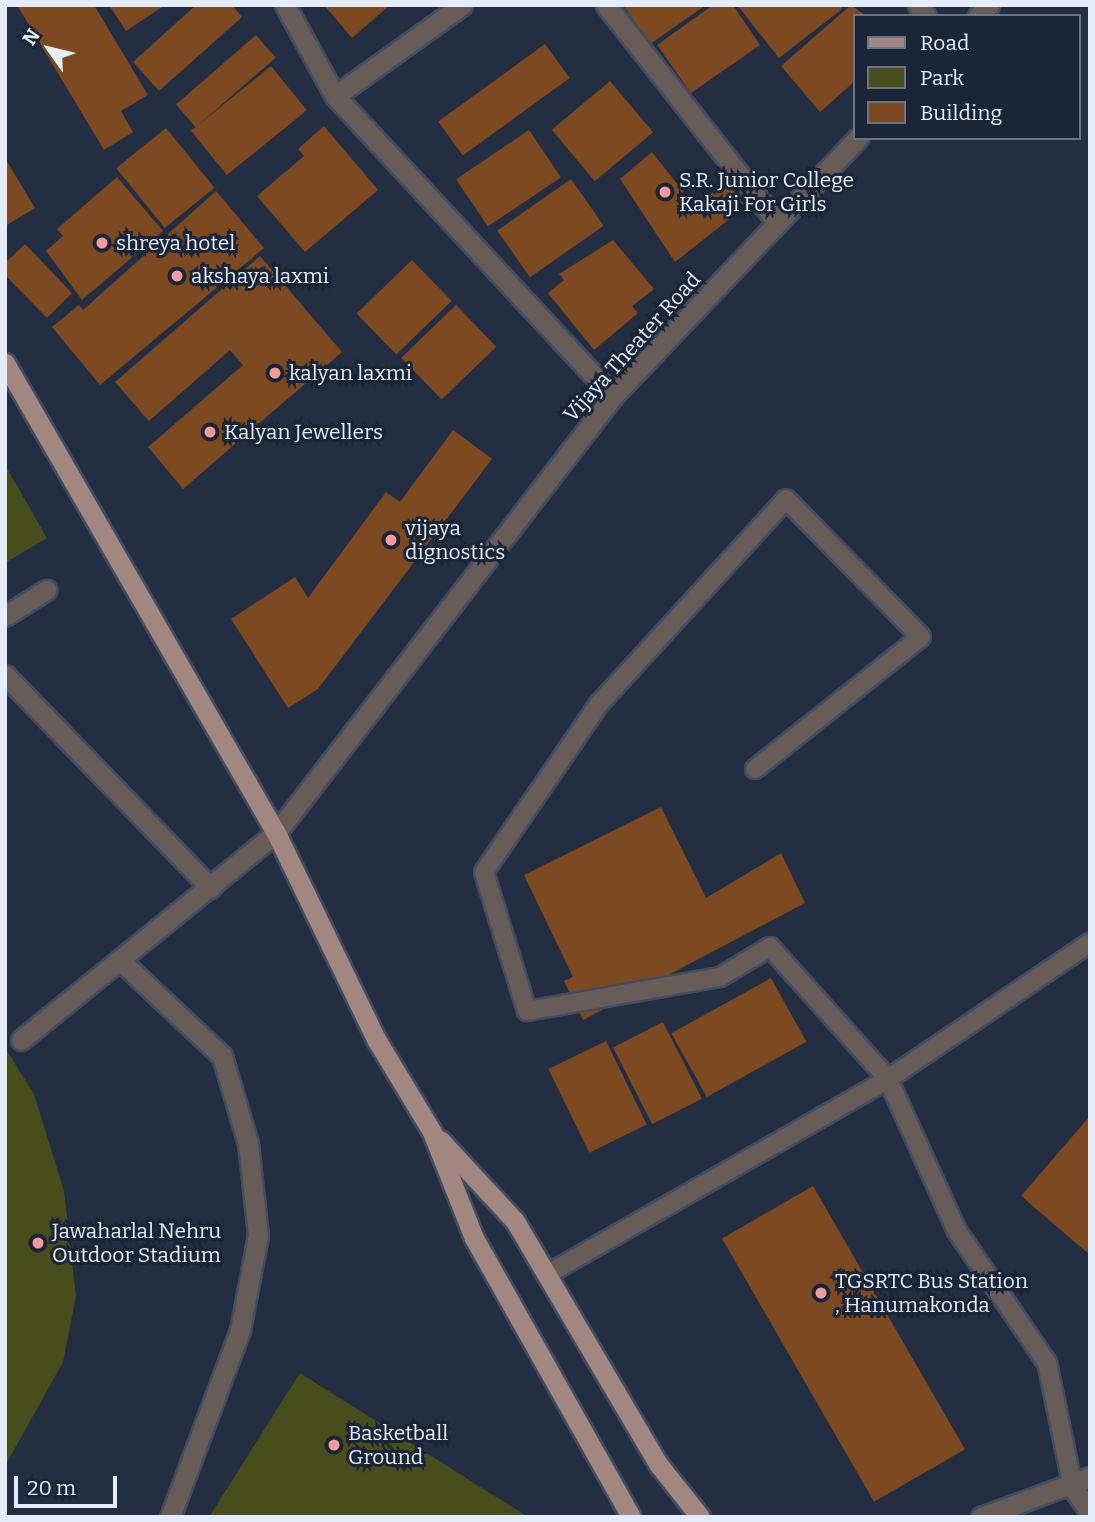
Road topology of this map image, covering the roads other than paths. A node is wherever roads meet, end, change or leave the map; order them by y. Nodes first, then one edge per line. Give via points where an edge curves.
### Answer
1 (285, 5) edge
2 (461, 5) edge
3 (606, 5) edge
4 (335, 96) junction
5 (856, 140) edge
6 (777, 222) junction
7 (5, 363) edge
8 (613, 396) junction
9 (46, 590) dead end
10 (5, 616) edge
11 (5, 675) edge
12 (755, 769) dead end
13 (276, 833) junction
14 (211, 888) junction
15 (1090, 943) edge
16 (123, 963) junction
17 (21, 1040) dead end
18 (888, 1079) junction
19 (432, 1132) junction
20 (546, 1275) junction
21 (1090, 1477) edge
22 (1073, 1488) junction
23 (1035, 1495) junction
24 (1090, 1512) edge
25 (170, 1517) edge
26 (631, 1517) edge
27 (700, 1517) edge
28 (981, 1517) edge
29 (1015, 1517) edge

1 - 4 street
2 - 4 street
3 - 6 street
4 - 8 street
5 - 6 street, Vijaya Theater Road
6 - 8 street, Vijaya Theater Road
7 - 13 main road
8 - 13 street, Vijaya Theater Road
9 - 10 street
11 - 14 street
12 - 18 lane via 921,637 786,499 599,704 484,872 527,1011 720,977 771,947
13 - 14 street, Vijaya Theater Road
13 - 19 main road via 376,1039
14 - 16 street, Vijaya Theater Road
15 - 18 lane
16 - 17 street, Vijaya Theater Road
16 - 25 street via 222,1056 247,1143 258,1235 240,1330
18 - 20 lane
18 - 22 lane via 957,1231 1046,1363
19 - 20 main road via 515,1221
19 - 26 main road via 474,1238
20 - 27 main road via 659,1465
21 - 22 street
22 - 23 street
22 - 24 street
23 - 28 street
23 - 29 street

